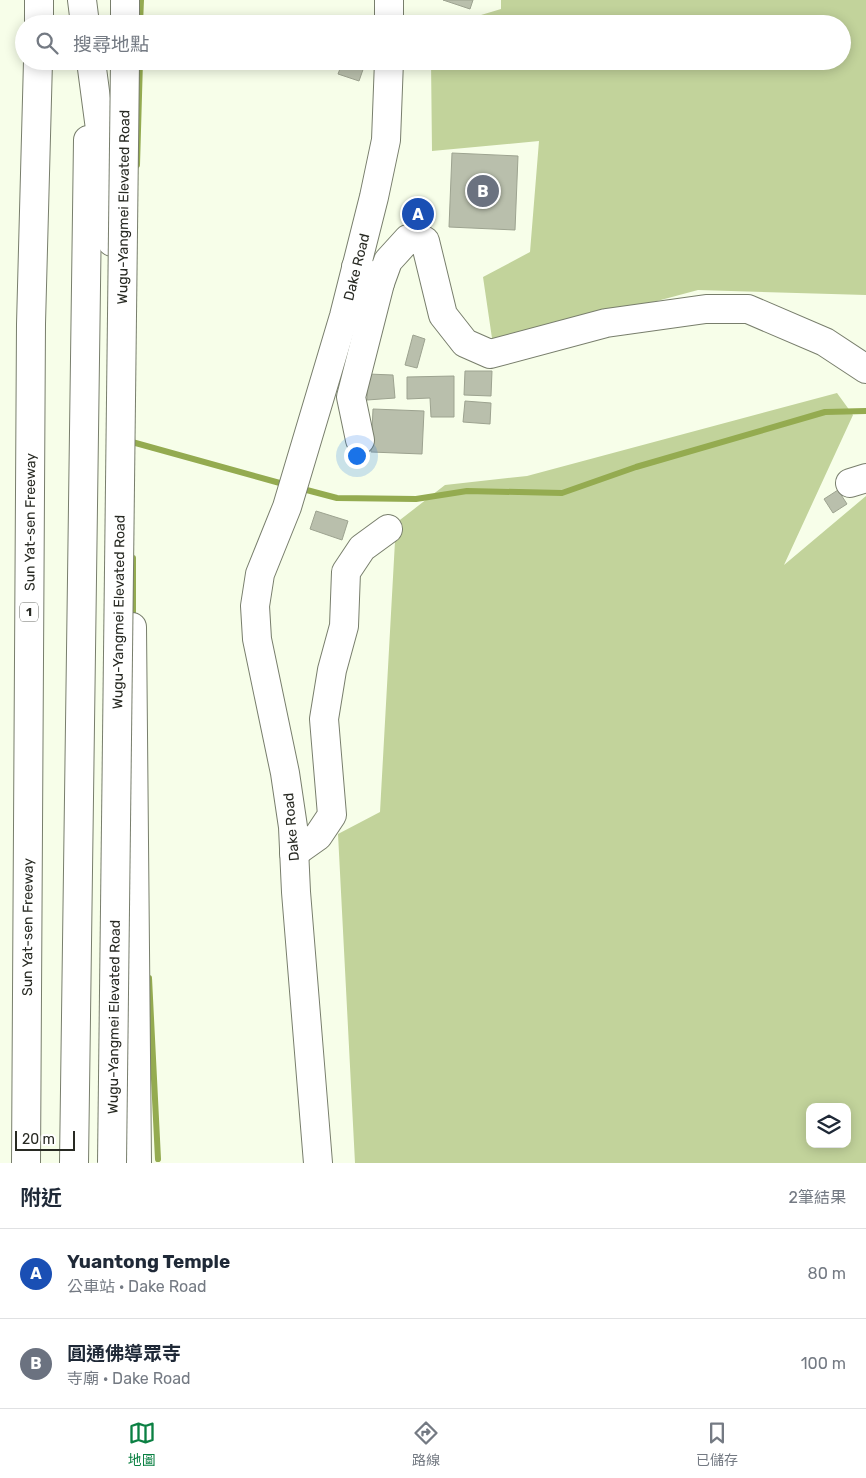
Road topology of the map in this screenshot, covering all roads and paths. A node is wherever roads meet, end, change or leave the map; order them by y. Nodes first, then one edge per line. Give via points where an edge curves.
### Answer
1 (39, 0) edge
2 (82, 0) edge
3 (90, 0) edge
4 (125, 0) edge
5 (389, 0) edge
6 (38, 15) edge
7 (85, 15) edge
8 (88, 15) edge
9 (125, 15) edge
10 (389, 15) edge
11 (38, 70) edge
12 (90, 70) edge
13 (91, 70) edge
14 (124, 70) edge
15 (389, 70) edge
16 (356, 267) junction
17 (380, 283) junction
18 (866, 369) edge
19 (360, 440) dead end
20 (388, 529) dead end
21 (294, 853) junction
22 (26, 1163) edge
23 (74, 1163) edge
24 (112, 1163) edge
25 (137, 1163) edge
26 (318, 1163) edge

1 - 6 main road
2 - 7 main road
3 - 8 main road
4 - 9 main road
5 - 10 main road
11 - 22 main road, Sun Yat-sen Freeway / 1 via 30,334
12 - 23 main road
13 - 25 main road via 109,197 131,476
14 - 24 main road, Wugu-Yangmei Elevated Road, bridge
15 - 16 main road, Dake Road via 386,140
16 - 17 main road
16 - 21 main road, Dake Road via 289,500 260,574 255,606 257,639 285,774
17 - 18 main road via 388,261 408,239 425,240 443,315 465,343 490,354 606,323 706,309 748,310 825,342
17 - 19 main road via 351,397
20 - 21 main road via 362,548 346,572 344,626 324,719 332,815 318,836
21 - 26 main road, Dake Road

